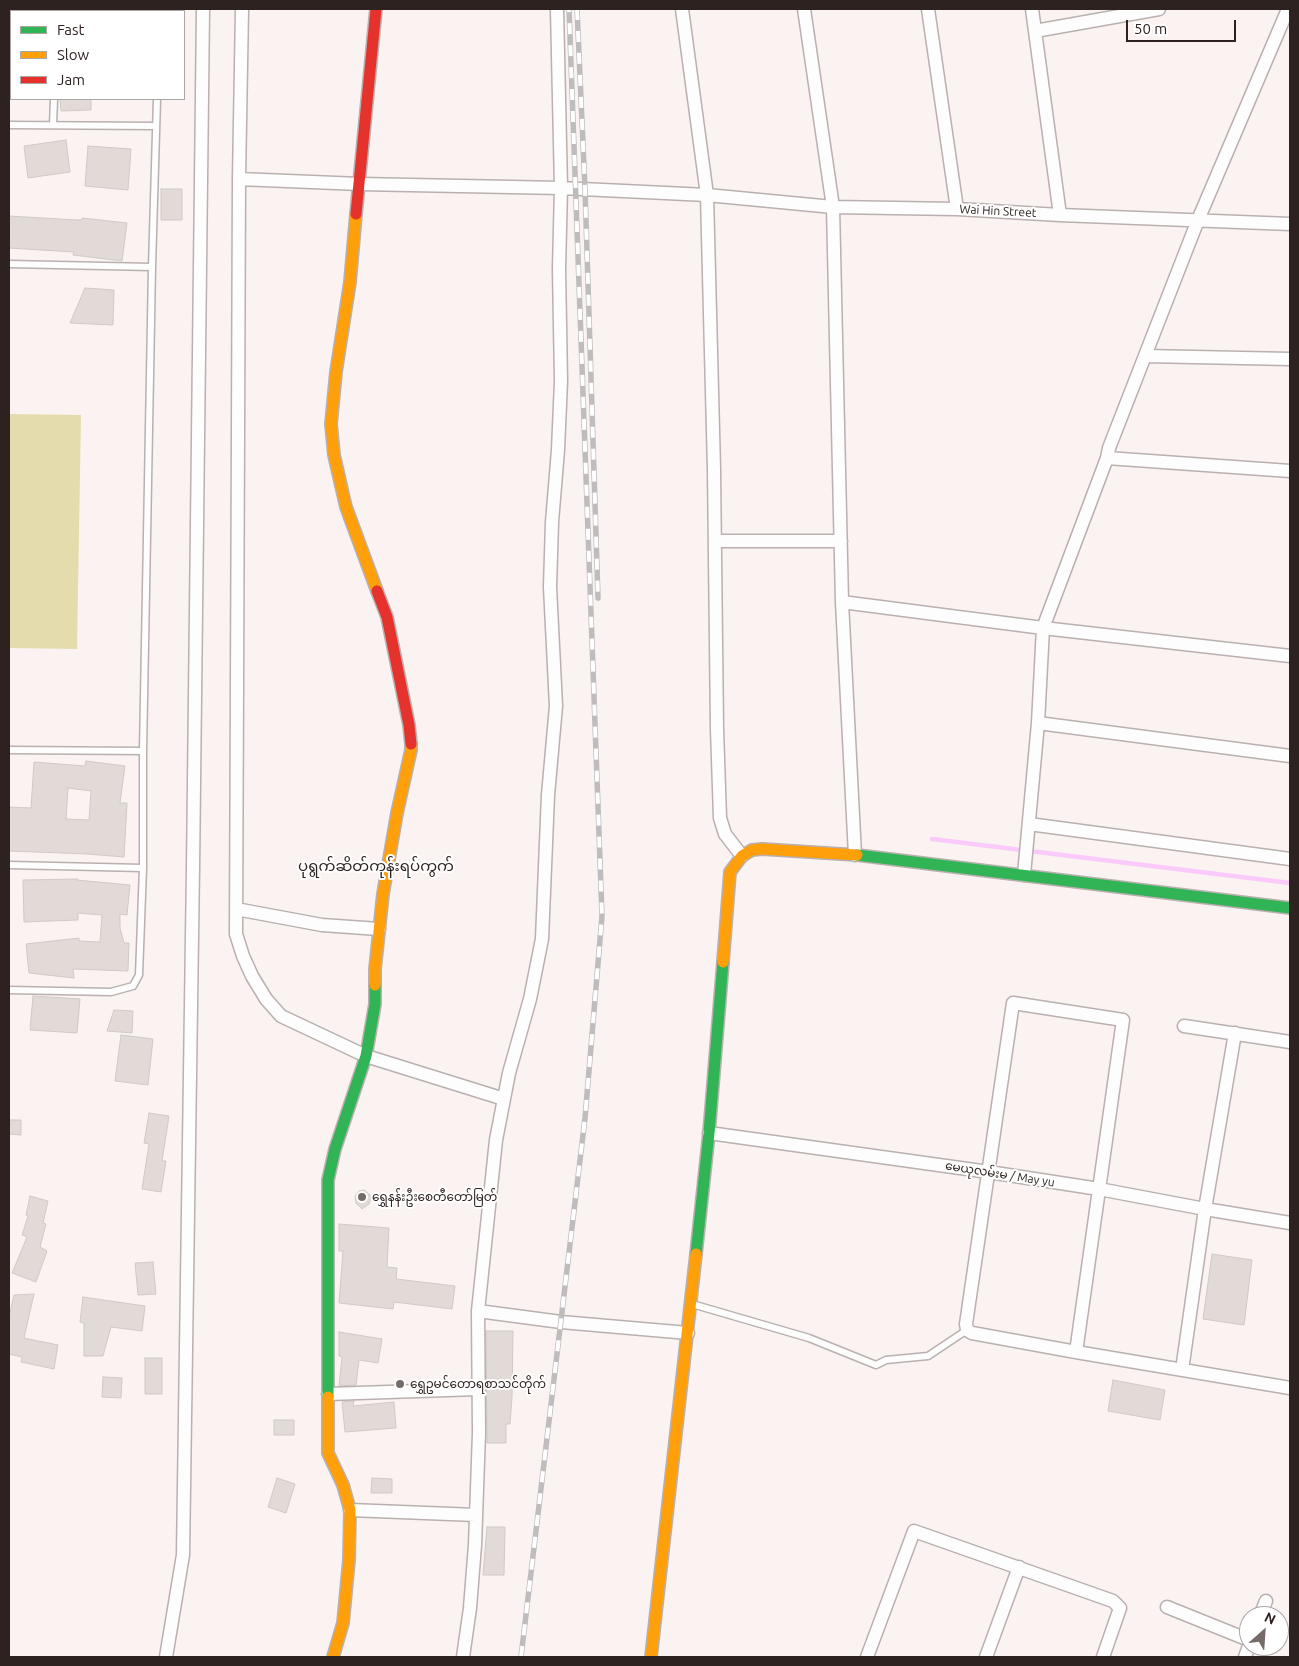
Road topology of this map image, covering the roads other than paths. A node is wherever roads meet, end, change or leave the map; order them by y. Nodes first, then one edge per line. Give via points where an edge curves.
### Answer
1 (202, 9) edge
2 (242, 9) edge
3 (376, 9) edge
4 (557, 9) edge
5 (682, 9) edge
6 (804, 9) edge
7 (928, 9) edge
8 (1032, 9) edge
9 (1159, 9) edge
10 (1288, 12) edge
11 (1035, 31) junction
12 (54, 100) edge
13 (157, 100) edge
14 (9, 125) edge
15 (53, 125) junction
16 (156, 126) junction
17 (239, 179) junction
18 (360, 184) junction
19 (561, 188) junction
20 (707, 195) junction
21 (833, 207) junction
22 (957, 208) junction
23 (1060, 215) junction
24 (1198, 220) junction
25 (1290, 224) edge
26 (9, 264) edge
27 (152, 267) junction
28 (1144, 356) junction
29 (1290, 359) edge
30 (1107, 458) junction
31 (1290, 471) edge
32 (714, 541) junction
33 (841, 541) junction
34 (842, 602) junction
35 (1043, 628) junction
36 (1290, 656) edge
37 (1038, 723) junction
38 (9, 750) edge
39 (143, 752) junction
40 (1290, 756) edge
41 (1029, 824) junction
42 (855, 855) junction
43 (742, 856) junction
44 (1290, 859) edge
45 (9, 865) edge
46 (142, 868) junction
47 (1024, 872) junction
48 (1290, 908) edge
49 (236, 909) junction
50 (379, 929) junction
51 (9, 990) edge
52 (1184, 1026) dead end
53 (1235, 1034) junction
54 (1290, 1042) edge
55 (366, 1056) junction
56 (504, 1099) junction
57 (709, 1133) junction
58 (989, 1172) junction
59 (1099, 1189) junction
60 (1205, 1209) junction
61 (1290, 1223) edge
62 (690, 1304) junction
63 (478, 1311) junction
64 (967, 1330) junction
65 (688, 1333) junction
66 (1076, 1352) junction
67 (1182, 1370) junction
68 (1290, 1388) edge
69 (478, 1389) junction
70 (328, 1394) junction
71 (350, 1510) junction
72 (476, 1515) junction
73 (1019, 1567) junction
74 (1266, 1601) dead end
75 (1264, 1606) edge
76 (1167, 1607) dead end
77 (1239, 1636) edge
78 (166, 1657) edge
79 (333, 1657) edge
80 (463, 1657) edge
81 (651, 1657) edge
82 (867, 1657) edge
83 (986, 1657) edge
84 (1103, 1657) edge

1 - 78 street via 194,868 183,1555
2 - 17 street
3 - 18 street
4 - 19 street
5 - 20 street
6 - 21 street
7 - 22 street
8 - 11 street
9 - 11 street
10 - 24 street
11 - 23 street
12 - 15 lane
13 - 16 lane
14 - 15 lane
15 - 16 lane
16 - 27 lane
17 - 18 street, Wai Hin Street
17 - 49 street
18 - 19 street, Wai Hin Street
18 - 50 street via 331,424 334,455 346,507 386,617 409,725 410,750
19 - 20 street, Wai Hin Street
19 - 56 street via 561,381 550,586 556,706 548,795 542,939
20 - 21 street, Wai Hin Street
20 - 32 street
21 - 22 street, Wai Hin Street
21 - 33 street
22 - 23 street, Wai Hin Street
23 - 24 street, Wai Hin Street
24 - 25 street, Wai Hin Street
24 - 28 street
26 - 27 lane
27 - 39 lane
28 - 29 street
28 - 30 street
30 - 31 street
30 - 35 street
32 - 33 street
32 - 43 street via 720,818 725,834
33 - 34 street
34 - 35 street
34 - 42 street
35 - 36 street
35 - 37 street
37 - 40 street
37 - 41 street
38 - 39 lane
39 - 46 lane
41 - 44 street
41 - 47 street
42 - 43 street via 762,849
42 - 47 street
43 - 57 street via 730,872
45 - 46 lane
46 - 51 lane via 139,975 133,986 111,992
47 - 48 street
49 - 50 street via 322,925
49 - 55 street via 236,934 242,956 266,999 281,1016
50 - 55 street via 375,1004
52 - 53 street
53 - 54 street
53 - 60 street
55 - 56 street
55 - 70 street via 328,1180
56 - 63 street via 496,1140
57 - 58 street, မေယုလမ်းမ / May yu
57 - 62 street
58 - 59 street, မေယုလမ်းမ / May yu
58 - 59 street via 1014,1003 1123,1020
58 - 64 street
59 - 60 street, မေယုလမ်းမ / May yu
59 - 66 street
60 - 61 street, မေယုလမ်းမ / May yu
60 - 67 street
62 - 64 lane via 809,1338 876,1365 886,1360 928,1356
62 - 65 street
63 - 65 street
63 - 69 street
64 - 66 street
65 - 81 street
66 - 67 street
67 - 68 street
69 - 70 street
69 - 72 street
70 - 71 street via 328,1453
71 - 72 street
71 - 79 street via 343,1623
72 - 80 street via 470,1608
73 - 82 street via 914,1532
73 - 83 street
73 - 84 street via 1113,1601 1120,1608
74 - 75 street
76 - 77 street

